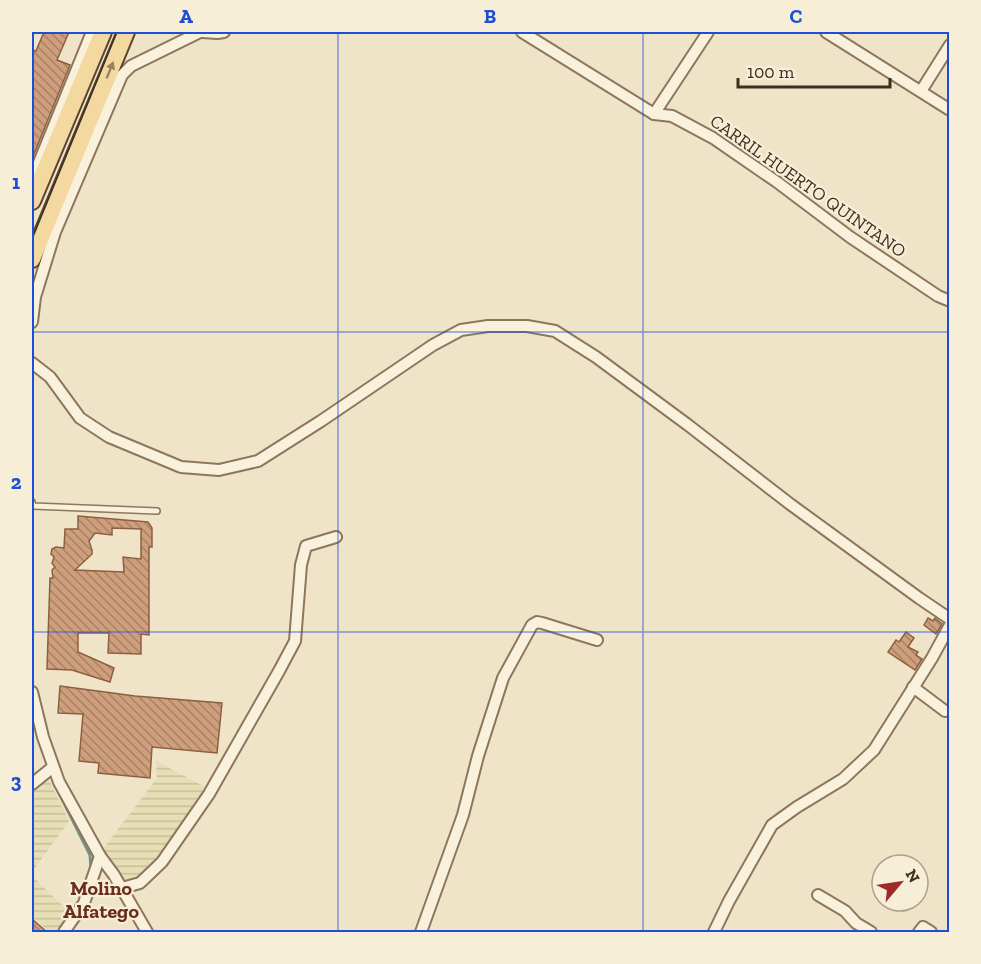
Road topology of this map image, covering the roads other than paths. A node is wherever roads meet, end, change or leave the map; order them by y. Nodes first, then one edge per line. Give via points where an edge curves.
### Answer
1 (92, 32) edge
2 (103, 32) edge
3 (126, 32) edge
4 (201, 32) edge
5 (224, 32) edge
6 (522, 32) edge
7 (708, 32) edge
8 (826, 32) edge
9 (950, 45) edge
10 (921, 92) junction
11 (950, 110) edge
12 (654, 114) junction
13 (32, 180) edge
14 (32, 201) edge
15 (32, 259) edge
16 (950, 301) edge
17 (32, 322) edge
18 (32, 363) edge
19 (32, 502) edge
20 (157, 511) dead end
21 (336, 537) dead end
22 (950, 618) edge
23 (950, 625) edge
24 (597, 640) dead end
25 (913, 687) junction
26 (32, 692) edge
27 (945, 711) dead end
28 (53, 767) junction
29 (32, 784) edge
30 (100, 856) junction
31 (122, 888) junction
32 (818, 895) dead end
33 (64, 933) edge
34 (147, 933) edge
35 (421, 933) edge
36 (714, 933) edge
37 (871, 933) edge
38 (919, 933) edge
39 (931, 933) edge

1 - 13 street
2 - 14 main road
15 -> 3 main road
4 - 5 street
4 - 17 street via 131,66 122,75 55,232 35,297
6 - 12 street, CARRIL HUERTO QUINTANO
7 - 12 street
8 - 10 street
9 - 10 street
10 - 11 street
12 - 16 street, CARRIL HUERTO QUINTANO via 672,116 713,138 850,237
18 - 22 street via 50,377 80,418 109,437 181,467 219,470 258,462 461,330 527,326 555,331 596,357 790,504
19 - 20 lane via 33,507
21 - 31 street via 306,546 295,641 209,794 162,862 140,883
23 - 25 street
24 - 35 street via 542,622 532,625 503,678 463,815
25 - 27 street
25 - 36 street via 874,750 843,779 772,825
26 - 28 street
28 - 29 street
28 - 30 street
30 - 31 street
30 - 33 street via 84,903
31 - 34 street
32 - 37 street
38 - 39 street via 923,927

